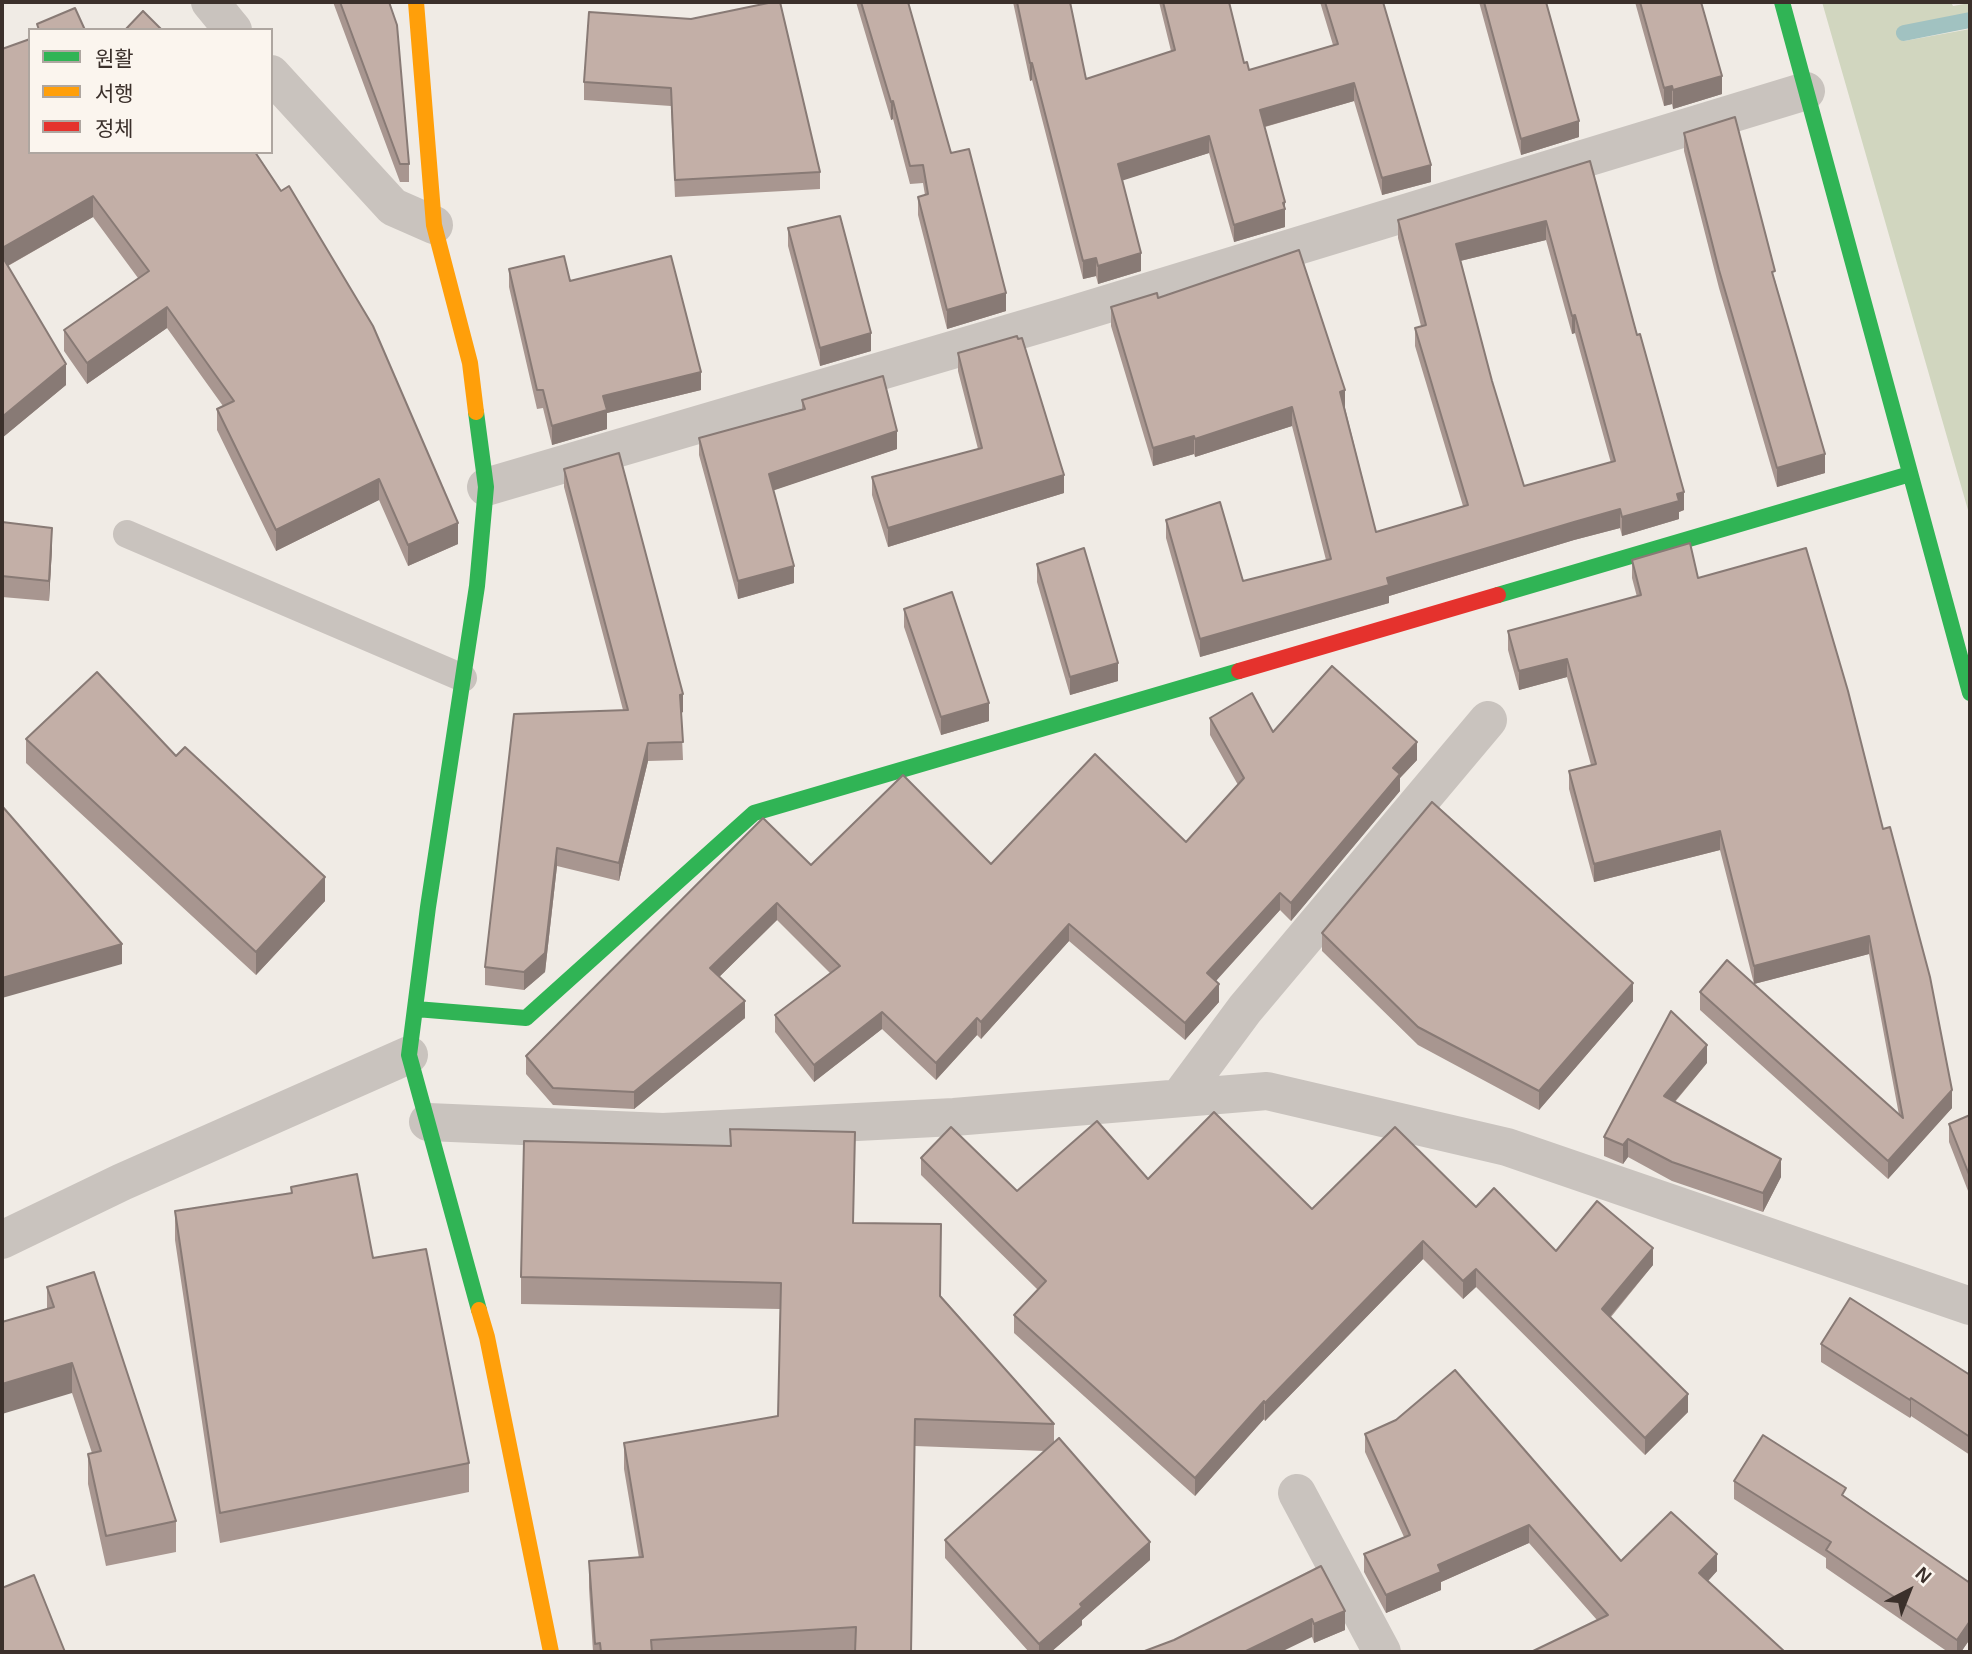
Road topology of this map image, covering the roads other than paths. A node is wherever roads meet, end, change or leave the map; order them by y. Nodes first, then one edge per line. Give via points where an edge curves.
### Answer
1 (210, 2) edge
2 (416, 2) edge
3 (1782, 2) edge
4 (231, 28) edge
5 (273, 76) edge
6 (1806, 91) junction
7 (433, 225) junction
8 (1910, 474) junction
9 (486, 487) junction
10 (127, 534) dead end
11 (463, 678) junction
12 (1970, 694) edge
13 (1488, 720) dead end
14 (416, 1009) junction
15 (409, 1055) junction
16 (1180, 1098) junction
17 (428, 1122) junction
18 (2, 1240) edge
19 (1970, 1306) edge
20 (1297, 1493) dead end
21 (551, 1652) edge
22 (1382, 1652) edge

1 - 4 street
2 - 7 street
3 - 6 street
5 - 7 street via 393,207
6 - 8 street
6 - 9 street
7 - 9 street via 470,363
8 - 12 street
8 - 14 street via 754,813 526,1018
9 - 11 street via 478,586
10 - 11 lane
11 - 14 street
13 - 16 street via 1245,1009
14 - 15 street
15 - 17 street
15 - 18 street via 147,1170
16 - 17 street via 954,1117 663,1132
16 - 19 street via 1267,1091 1507,1147
17 - 21 street via 487,1337
20 - 22 street

